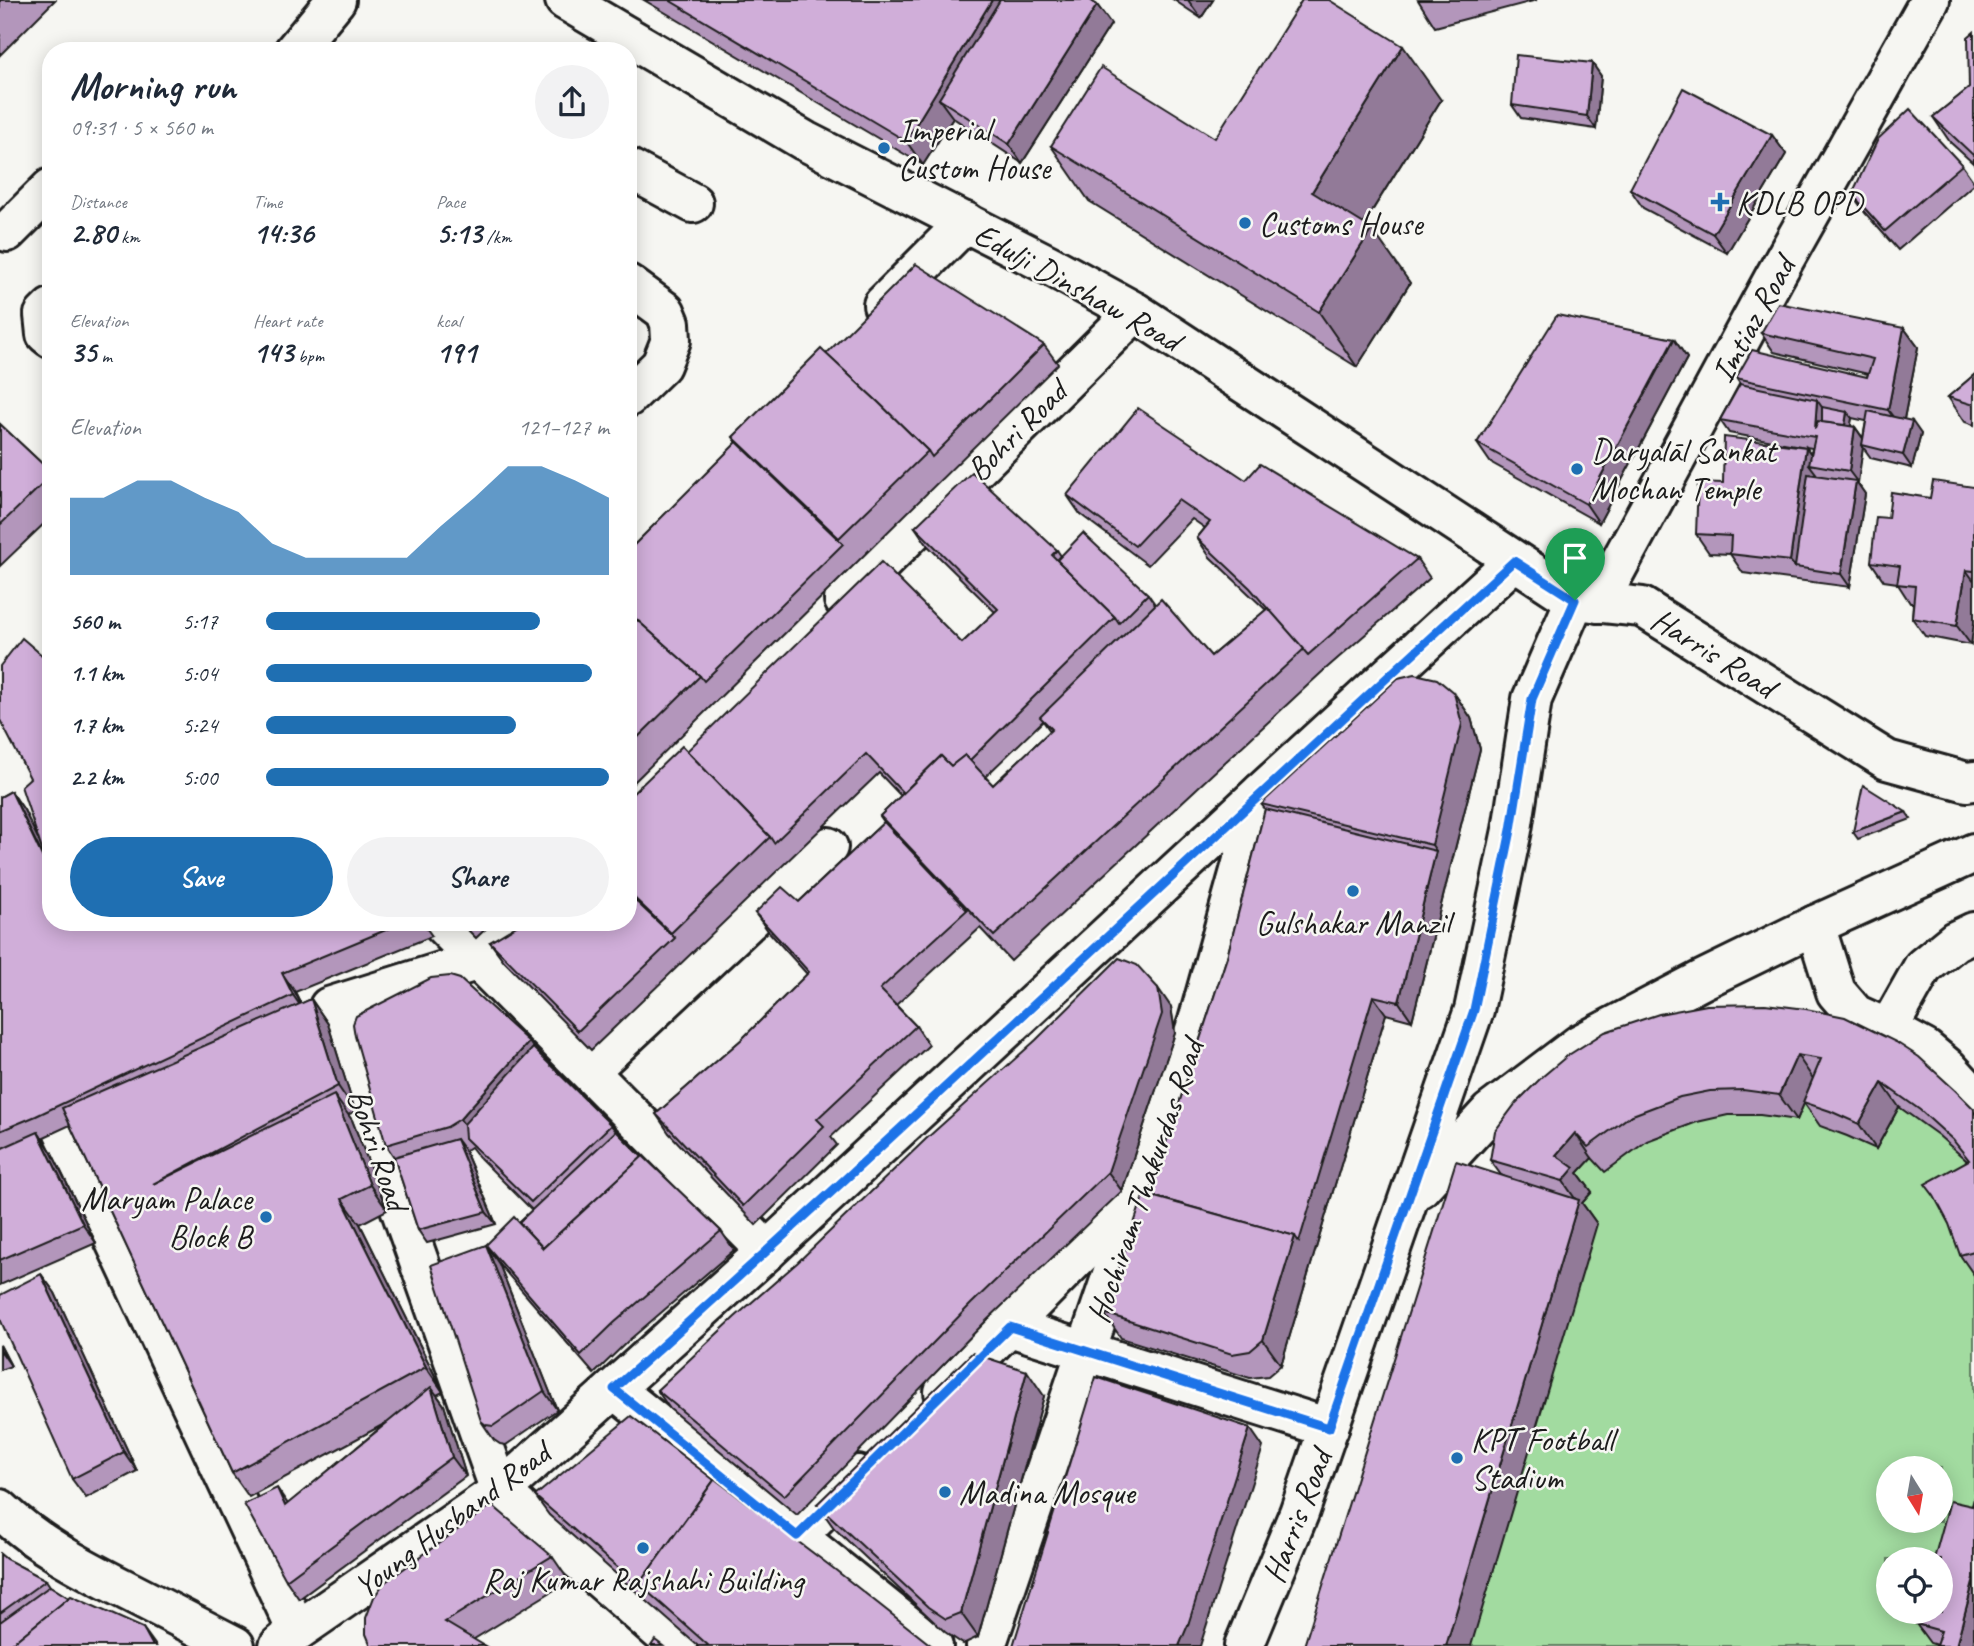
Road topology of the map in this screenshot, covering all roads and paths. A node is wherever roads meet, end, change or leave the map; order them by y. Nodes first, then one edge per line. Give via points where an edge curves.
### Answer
1 (336, 0) edge
2 (565, 0) edge
3 (1930, 0) edge
4 (301, 42) edge
5 (636, 42) edge
6 (637, 42) edge
7 (637, 172) edge
8 (42, 197) edge
9 (694, 203) dead end
10 (966, 222) junction
11 (7, 232) dead end
12 (637, 291) edge
13 (1135, 312) junction
14 (860, 329) edge
15 (637, 388) edge
16 (1514, 561) junction
17 (1586, 601) junction
18 (817, 626) edge
19 (1974, 780) edge
20 (1262, 792) junction
21 (828, 847) dead end
22 (1974, 853) edge
23 (1815, 925) junction
24 (449, 931) edge
25 (508, 931) edge
26 (1974, 932) edge
27 (479, 960) junction
28 (1888, 1028) junction
29 (589, 1072) junction
30 (1970, 1093) dead end
31 (62, 1129) edge
32 (1139, 1194) junction
33 (1409, 1200) junction
34 (768, 1251) junction
35 (1010, 1327) junction
36 (1087, 1352) junction
37 (614, 1389) junction
38 (923, 1412) edge
39 (1329, 1428) junction
40 (884, 1450) edge
41 (500, 1491) junction
42 (0, 1509) edge
43 (797, 1536) junction
44 (288, 1639) edge
45 (235, 1646) edge
46 (677, 1646) edge
47 (933, 1646) edge
48 (986, 1646) edge
49 (1244, 1646) edge

1 - 4 street
2 - 5 street, Edulji Dinshaw Road
3 - 17 street, Imtiaz Road
6 - 10 street, Edulji Dinshaw Road via 805,141
7 - 9 street
8 - 11 street
10 - 13 street, Edulji Dinshaw Road
10 - 14 street
12 - 15 street via 665,311 671,340 661,365
13 - 16 street, Edulji Dinshaw Road
13 - 18 street, Bohri Road
16 - 17 street, Edulji Dinshaw Road
16 - 20 street, Young Husband Road
17 - 19 street, Harris Road via 1642,607 1887,760 1967,782
17 - 33 street, Harris Road via 1532,699 1474,1010
20 - 32 street, Hochiram Thakurdas Road via 1198,1021
20 - 34 street, Young Husband Road
21 - 29 street
22 - 23 street
23 - 28 street via 1836,992 1855,1014
23 - 33 street via 1580,1044 1490,1112
24 - 27 street
25 - 27 street, Bohri Road
26 - 28 street via 1923,967
27 - 29 street
27 - 41 street, Bohri Road via 312,1013
28 - 30 street via 1925,1049
29 - 34 street
31 - 44 street
32 - 35 street
32 - 36 street, Hochiram Thakurdas Road
33 - 39 street, Harris Road
34 - 37 street, Young Husband Road
35 - 36 street
35 - 38 street
36 - 39 street
36 - 48 street, Hochiram Thakurdas Road
37 - 41 street, Young Husband Road
37 - 43 street
39 - 49 street, Harris Road
40 - 43 street
41 - 44 street, Young Husband Road
41 - 46 street
42 - 45 street via 93,1573
43 - 47 street

